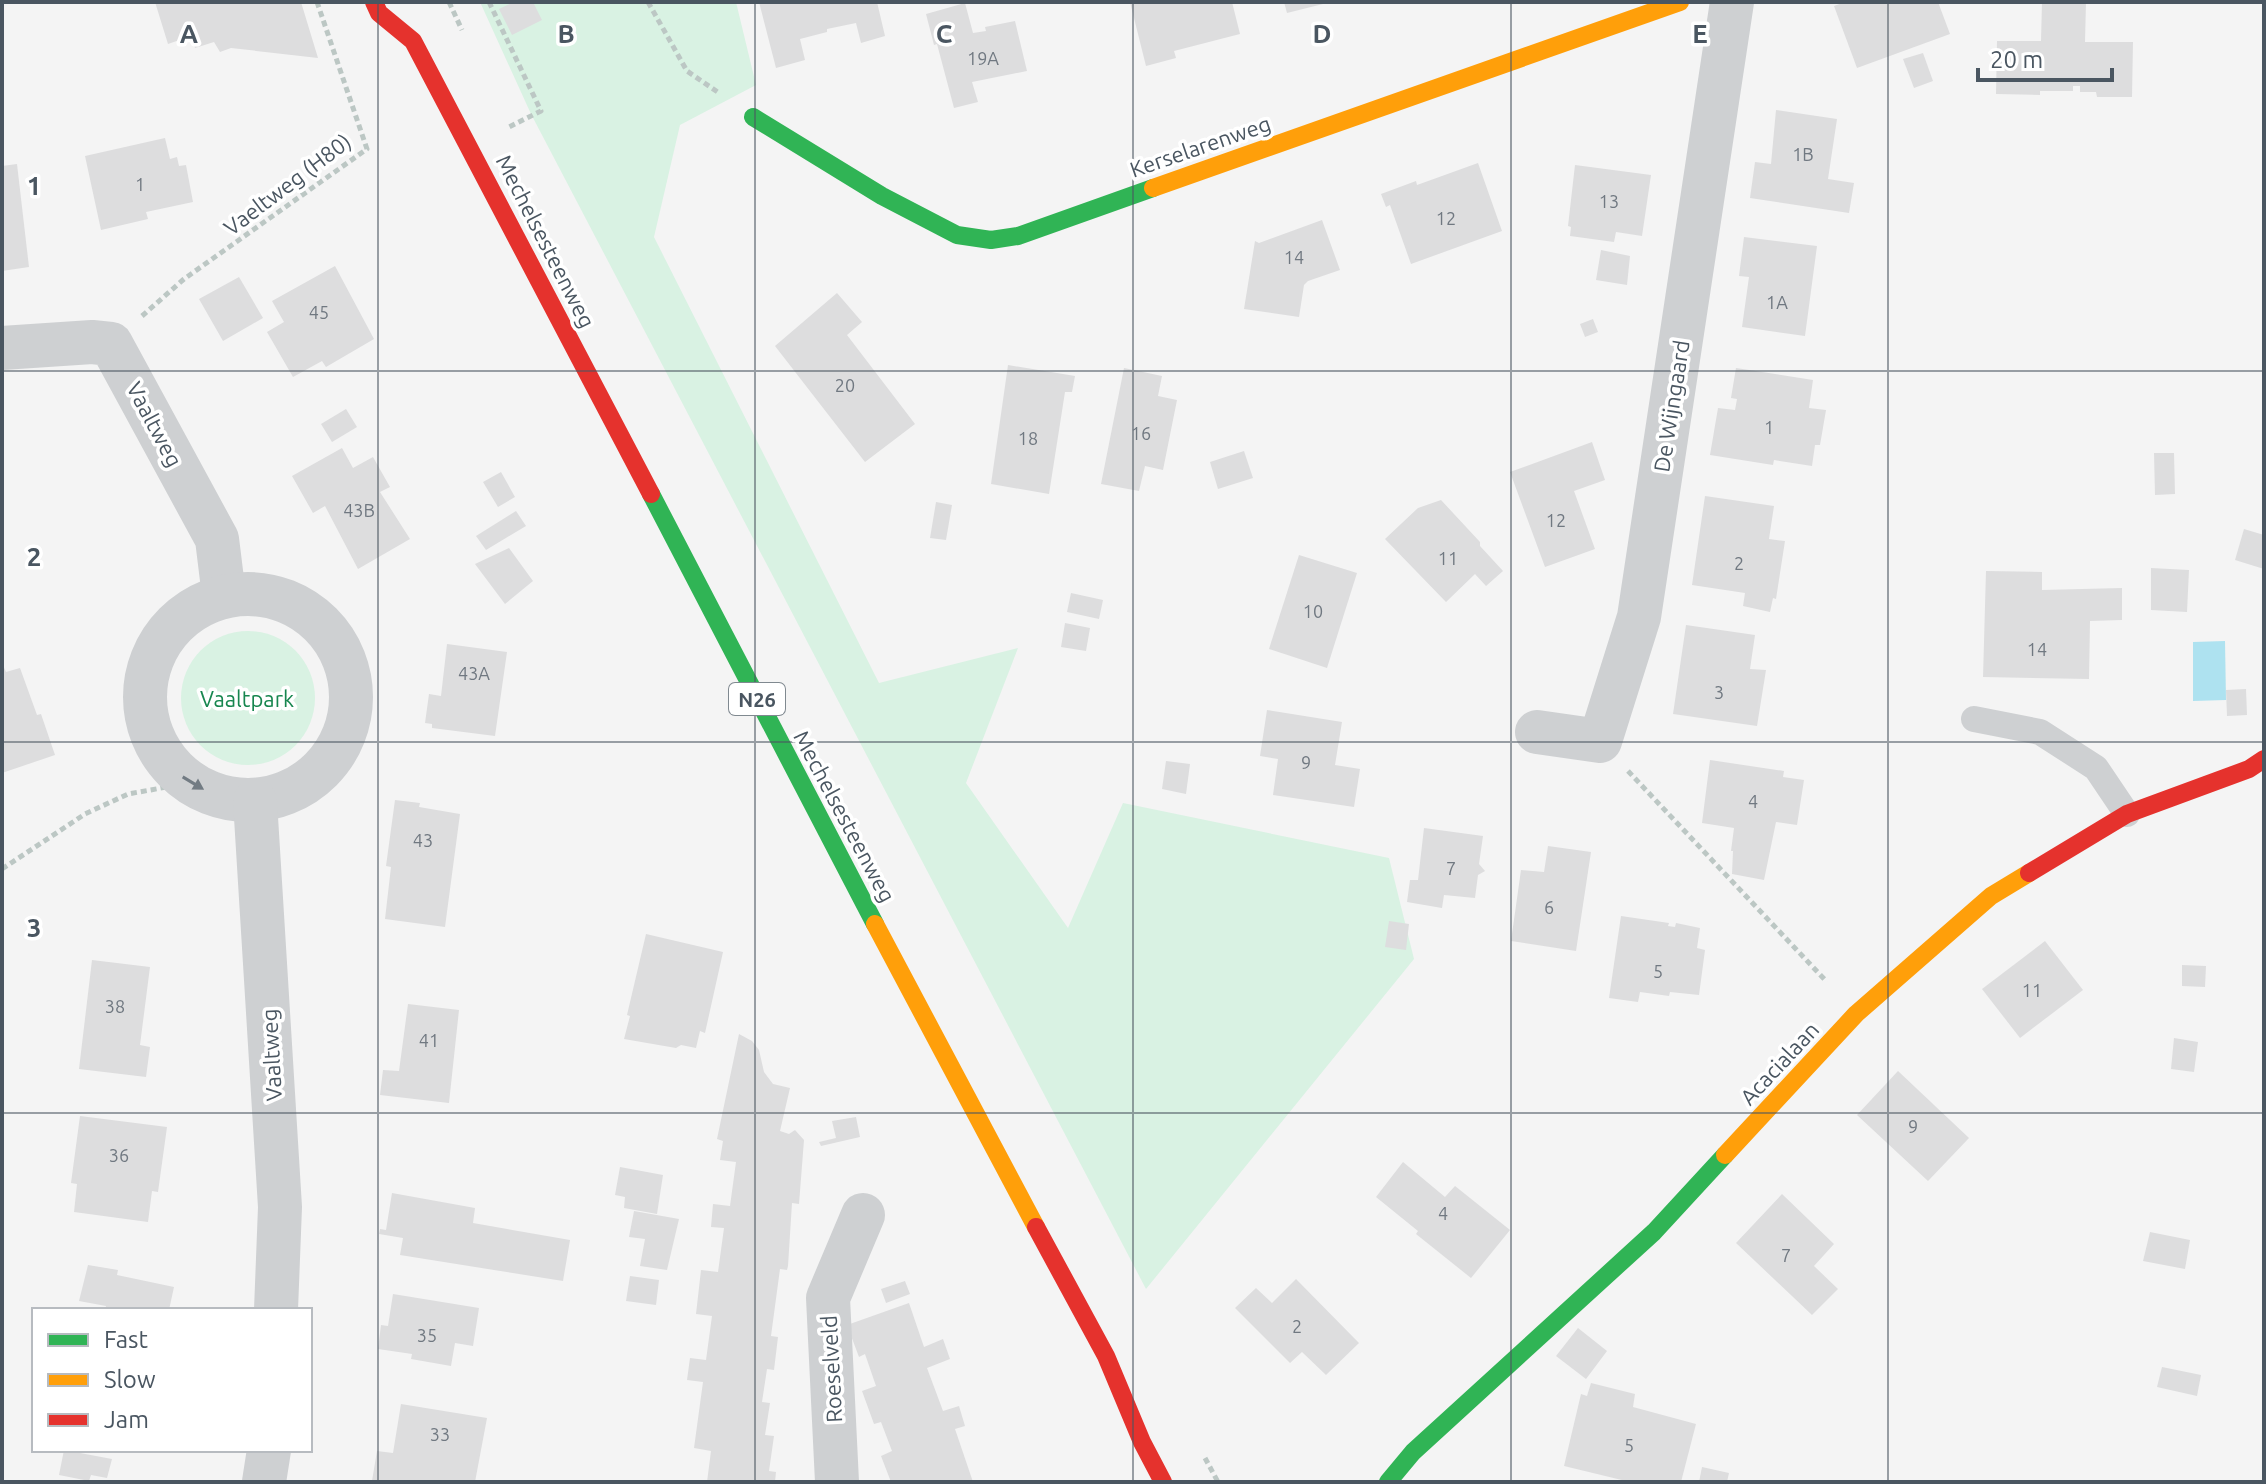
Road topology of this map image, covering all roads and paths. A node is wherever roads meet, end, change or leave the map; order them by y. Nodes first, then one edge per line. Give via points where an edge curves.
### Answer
1 (317, 2) edge
2 (374, 2) edge
3 (489, 2) edge
4 (648, 2) edge
5 (1680, 2) edge
6 (1732, 2) edge
7 (414, 15) dead end
8 (413, 41) junction
9 (753, 117) joint
10 (508, 128) dead end
11 (111, 344) junction
12 (2, 348) edge
13 (224, 596) junction
14 (1974, 719) dead end
15 (1537, 732) dead end
16 (1600, 741) junction
17 (2264, 759) edge
18 (189, 783) junction
19 (255, 801) junction
20 (2127, 814) junction
21 (2, 869) edge
22 (1799, 952) dead end
23 (863, 1215) dead end
24 (276, 1308) edge
25 (1106, 1356) junction
26 (1152, 1419) dead end
27 (269, 1452) edge
28 (264, 1482) edge
29 (837, 1482) edge
30 (1163, 1482) edge
31 (1388, 1482) edge

1 - 11 path, Vaeltweg (H80) via 367,149 184,279
2 - 8 street, Mechelsesteenweg / N26 via 379,13
3 - 10 path via 541,111
4 - 9 path via 687,71
5 - 9 street, Kerselarenweg via 1018,236 991,240 957,235
6 - 16 street, De Wijngaard via 1639,617
7 - 8 street, Mechelsesteenweg / N26
8 - 25 street, Mechelsesteenweg / N26 via 956,1080
11 - 12 street
11 - 13 street, Vaaltweg via 217,539
13 - 18 street via 202,604 167,633 150,663 144,698 149,729 167,762
13 - 19 street via 252,594 286,601 309,614 333,639 349,674 351,710 340,746 323,769 292,791
14 - 20 lane via 2040,732 2096,768
15 - 16 street
16 - 22 path
17 - 20 street, Acacialaan
18 -> 19 street via 224,798
18 - 21 path via 128,794 95,809
19 - 24 street, Vaaltweg via 280,1207
20 - 31 street, Acacialaan via 1991,896 1856,1014 1654,1232 1413,1452
23 - 29 street, Roeselveld via 828,1298
25 - 26 street, Mechelsesteenweg / N26
25 - 30 street, Mechelsesteenweg / N26
27 - 28 street

